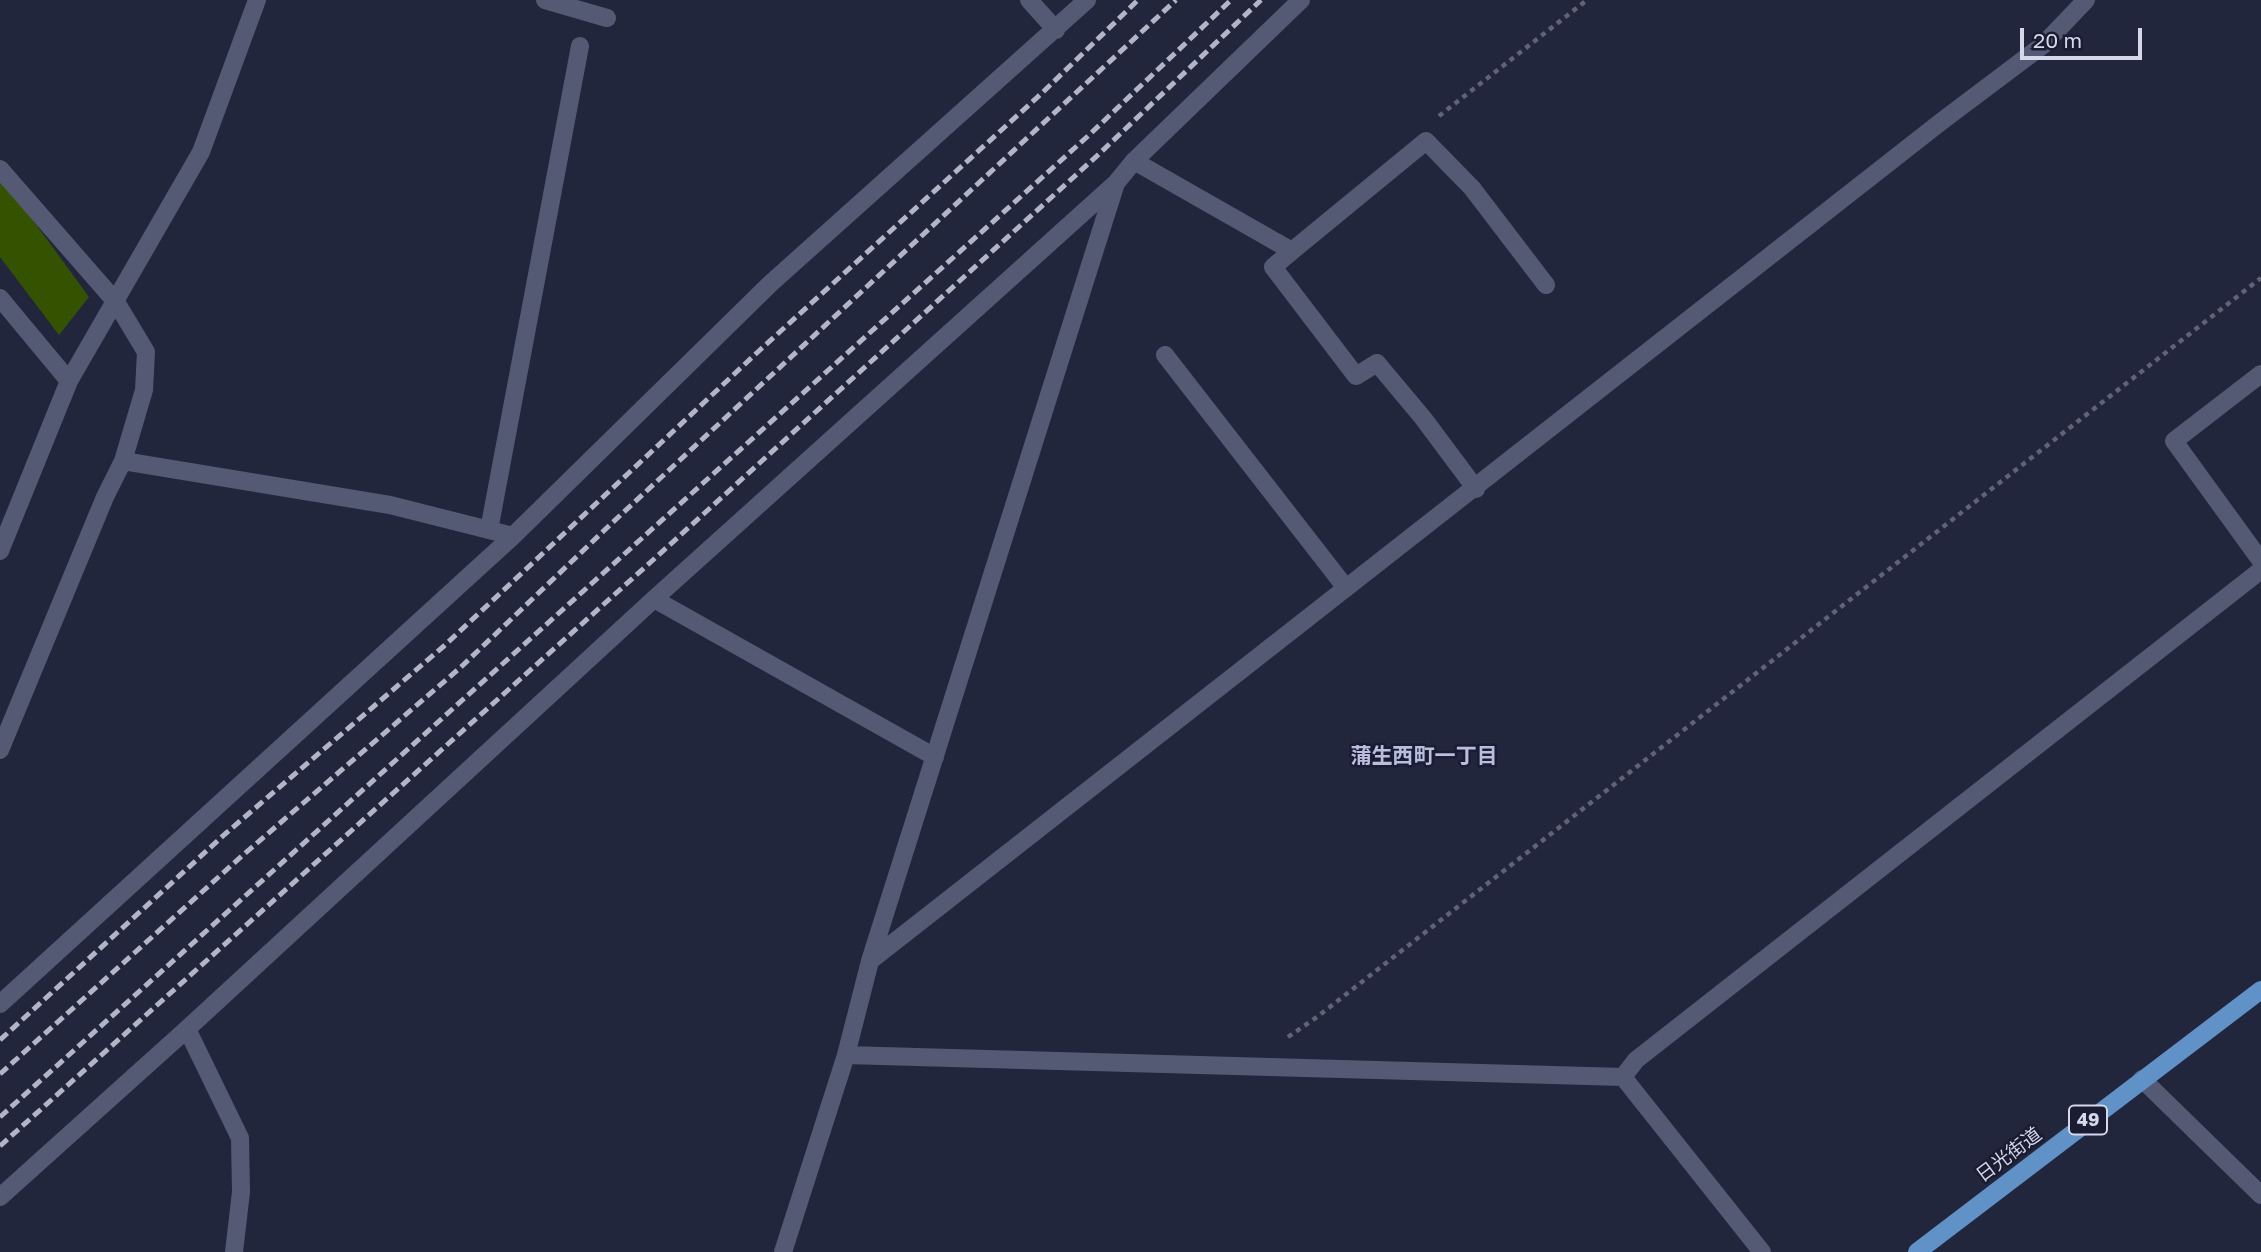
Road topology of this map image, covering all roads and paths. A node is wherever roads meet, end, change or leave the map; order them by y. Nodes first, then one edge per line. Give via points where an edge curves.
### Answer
1 (257, 0) edge
2 (545, 0) edge
3 (1029, 0) edge
4 (1087, 0) edge
5 (1301, 0) edge
6 (1587, 0) edge
7 (2086, 0) edge
8 (607, 18) dead end
9 (1056, 30) junction
10 (580, 47) dead end
11 (1426, 141) junction
12 (1134, 162) junction
13 (0, 169) edge
14 (1115, 183) junction
15 (1292, 251) junction
16 (2261, 278) edge
17 (1546, 285) dead end
18 (0, 298) edge
19 (116, 302) junction
20 (1166, 355) dead end
21 (2261, 374) edge
22 (69, 381) junction
23 (123, 461) junction
24 (1476, 489) junction
25 (6, 519) edge
26 (489, 530) junction
27 (513, 536) junction
28 (0, 551) edge
29 (2261, 561) edge
30 (2261, 570) edge
31 (1346, 588) junction
32 (654, 599) junction
33 (0, 750) edge
34 (935, 757) junction
35 (870, 961) junction
36 (2261, 990) edge
37 (0, 1004) edge
38 (187, 1028) junction
39 (1286, 1038) dead end
40 (846, 1055) junction
41 (1623, 1077) junction
42 (2142, 1079) junction
43 (2261, 1195) edge
44 (0, 1197) edge
45 (234, 1252) edge
46 (783, 1252) edge
47 (1762, 1252) edge
48 (1917, 1252) edge

1 - 19 street via 201,152
2 - 8 street
3 - 9 street
4 - 9 street
5 - 12 street
6 - 11 path via 1429,124
7 - 24 street via 2043,46
9 - 27 street via 770,284
10 - 26 street
11 - 15 street
11 - 17 street via 1472,188
12 - 14 street
12 - 15 street
13 - 19 street
14 - 32 street
14 - 34 street
15 - 24 street via 1273,267 1356,376 1377,363
16 - 39 path
18 - 22 street
19 - 22 street
19 - 23 street via 146,352 144,390
20 - 31 street
21 - 29 street via 2174,441
22 - 25 street
23 - 26 street via 390,506
23 - 33 street
24 - 31 street
25 - 28 street
26 - 27 street
27 - 37 street
30 - 41 street via 1636,1060
31 - 35 street
32 - 34 street
32 - 38 street
34 - 35 street
35 - 40 street
36 - 42 main road, 日光街道 / 49
38 - 44 street
38 - 45 street via 240,1138 241,1192
40 - 41 street
40 - 46 street
41 - 47 street
42 - 43 street
42 - 48 main road, 日光街道 / 49

